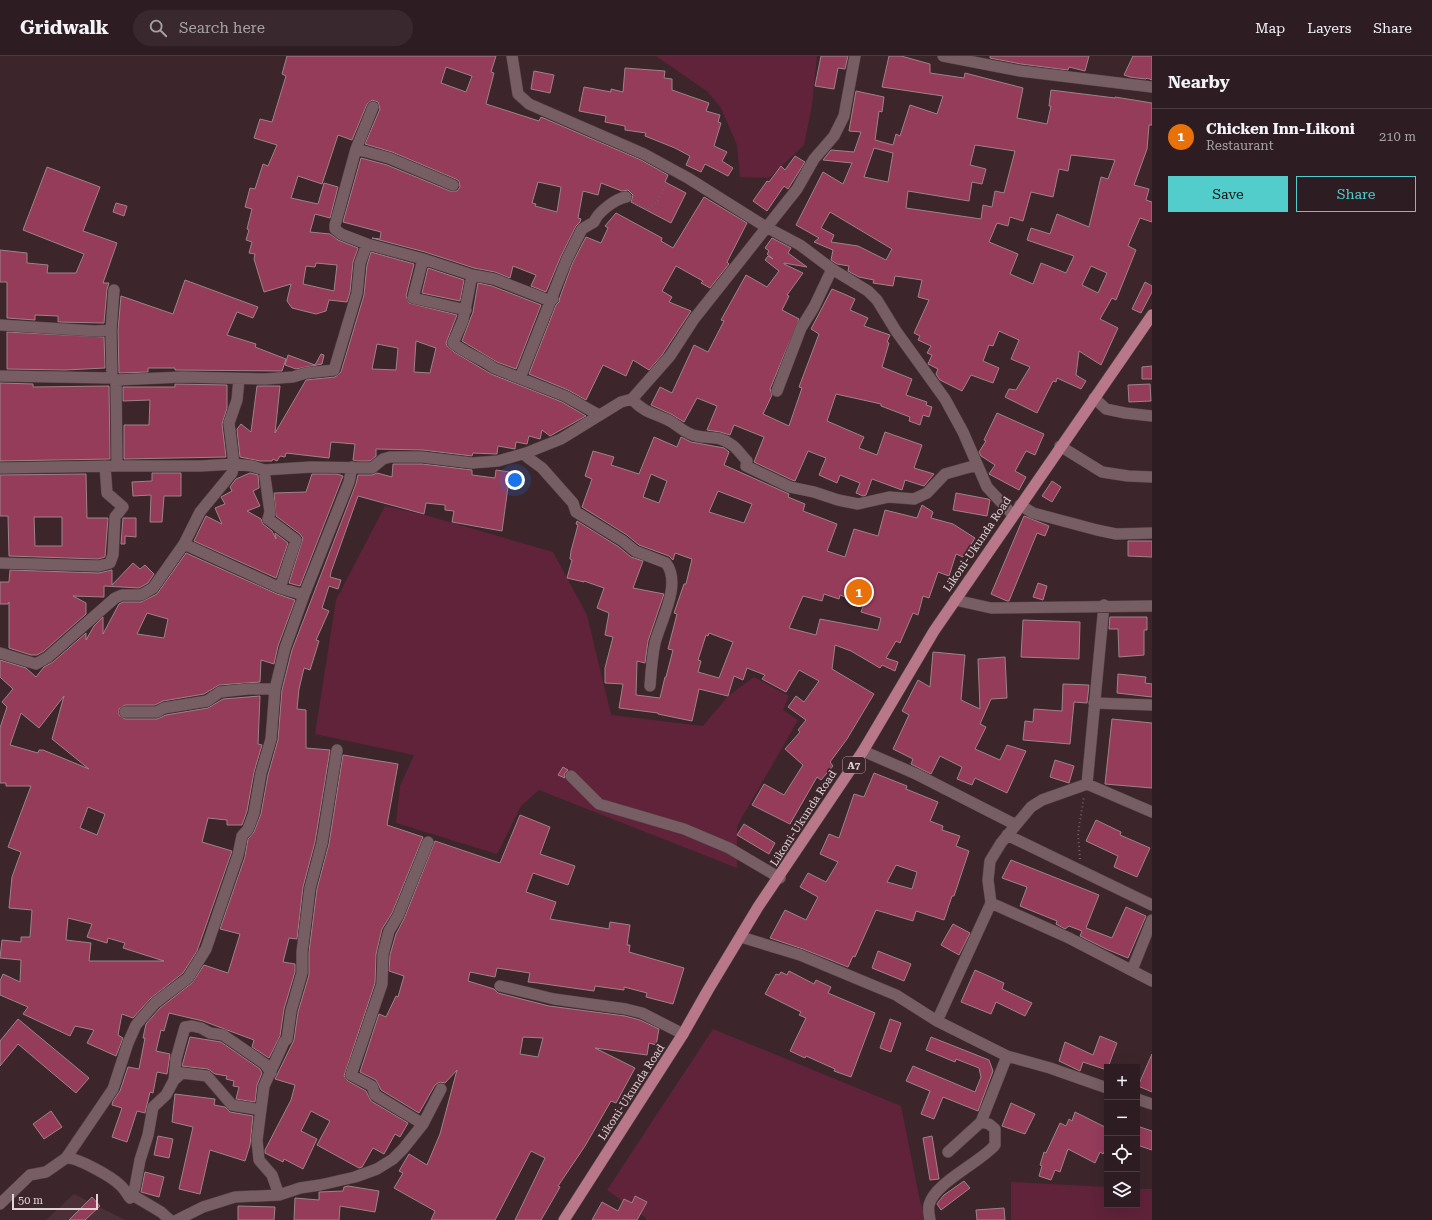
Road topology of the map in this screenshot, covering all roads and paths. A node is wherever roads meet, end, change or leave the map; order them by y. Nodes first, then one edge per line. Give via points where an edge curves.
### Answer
1 (512, 56) edge
2 (855, 56) edge
3 (943, 56) edge
4 (1152, 87) edge
5 (373, 107) dead end
6 (356, 149) junction
7 (672, 170) junction
8 (453, 185) dead end
9 (626, 197) joint
10 (766, 227) junction
11 (367, 244) junction
12 (423, 259) junction
13 (832, 269) junction
14 (472, 274) junction
15 (114, 290) dead end
16 (553, 299) junction
17 (466, 310) junction
18 (1152, 315) edge
19 (0, 325) edge
20 (112, 330) junction
21 (0, 376) edge
22 (520, 378) junction
23 (114, 379) junction
24 (239, 379) junction
25 (777, 391) dead end
26 (1094, 398) junction
27 (632, 399) junction
28 (599, 415) junction
29 (1152, 416) edge
30 (1060, 446) junction
31 (526, 453) junction
32 (234, 464) junction
33 (977, 465) junction
34 (105, 466) junction
35 (117, 466) junction
36 (352, 467) junction
37 (0, 468) edge
38 (264, 470) junction
39 (1152, 477) edge
40 (1020, 505) junction
41 (1013, 515) junction
42 (1152, 533) edge
43 (184, 544) junction
44 (0, 563) edge
45 (280, 588) junction
46 (304, 595) junction
47 (955, 600) junction
48 (1104, 605) junction
49 (1152, 606) edge
50 (0, 654) edge
51 (650, 686) dead end
52 (275, 690) junction
53 (1094, 703) junction
54 (1152, 704) edge
55 (125, 712) dead end
56 (337, 750) dead end
57 (863, 751) junction
58 (571, 776) dead end
59 (1088, 784) junction
60 (1152, 812) edge
61 (1016, 825) junction
62 (1007, 835) junction
63 (428, 842) dead end
64 (1081, 870) junction
65 (780, 878) junction
66 (991, 903) junction
67 (1152, 905) edge
68 (1152, 920) edge
69 (741, 936) junction
70 (1132, 970) junction
71 (1152, 981) edge
72 (500, 986) dead end
73 (937, 1021) junction
74 (683, 1034) junction
75 (1008, 1056) junction
76 (271, 1073) junction
77 (174, 1080) junction
78 (1104, 1087) edge
79 (441, 1089) dead end
80 (1140, 1099) edge
81 (1152, 1104) edge
82 (261, 1110) junction
83 (981, 1122) junction
84 (423, 1124) junction
85 (948, 1152) dead end
86 (66, 1158) junction
87 (279, 1195) junction
88 (130, 1198) junction
89 (0, 1204) edge
90 (170, 1220) edge
91 (177, 1220) edge
92 (564, 1220) edge
93 (930, 1220) edge

1 - 7 street via 518,94 529,104 644,154
2 - 10 street via 840,125 814,160 797,189
3 - 4 street via 1020,71
5 - 6 street
6 - 8 street via 389,158
6 - 11 street via 335,229
7 - 9 path via 657,202 648,210
7 - 10 street
9 - 16 street via 620,198 596,216 594,222 582,229 567,259
10 - 13 street via 800,245
10 - 27 street via 694,319 670,356
11 - 12 street
11 - 24 street via 360,262 358,293 334,370 286,378
12 - 14 street
12 - 17 street via 413,298
13 - 25 street via 801,328
13 - 33 street via 868,291 877,300 896,331 945,398
14 - 16 street via 494,279 548,300
14 - 17 street
15 - 20 street
16 - 22 street
17 - 22 street via 453,343 494,368
18 - 26 highway, Likoni-Ukunda Road / A7
19 - 20 street
20 - 23 street
21 - 23 street
22 - 28 street via 565,396
23 - 24 street
23 - 35 street
24 - 32 street via 237,400 229,423
26 - 29 street via 1106,409
26 - 30 highway, Likoni-Ukunda Road / A7
27 - 28 street via 621,402
27 - 33 street via 638,406 681,430 698,436 713,436 732,444 747,460 746,466 759,474 790,487 850,503 889,497 914,499 926,493 945,474
28 - 31 street via 561,439
30 - 39 street via 1102,472
30 - 40 highway, Likoni-Ukunda Road / A7
31 - 36 street via 498,461 472,463 422,457 390,457 372,468
31 - 51 street via 527,457 542,468 573,502 576,512 636,551 669,566 672,583 668,609 662,619 656,642
32 - 35 street
32 - 38 street
32 - 43 street via 232,473 200,512
33 - 41 street via 987,487
34 - 35 street
34 - 37 street
34 - 44 street via 107,493 123,507 114,517 113,555 110,563 92,566
36 - 38 street
36 - 46 street via 349,482
38 - 45 street via 270,512 268,519 296,540
40 - 41 highway, Likoni-Ukunda Road / A7
40 - 42 street via 1033,513 1097,530 1116,534
41 - 47 highway, Likoni-Ukunda Road / A7
43 - 45 street
43 - 50 street via 153,588 140,595 122,595 115,598 48,657 36,664
45 - 46 street
46 - 52 street via 285,648
47 - 48 street via 991,608
47 - 57 highway, Likoni-Ukunda Road / A7
48 - 49 street
48 - 53 street
52 - 55 street via 220,692 207,700 164,708 157,712
52 - 86 street via 271,739 261,773 255,809 248,829 242,836 206,949 188,978 155,1003 136,1025 113,1089
53 - 54 street
53 - 59 street
56 - 76 street via 322,843 310,888 302,973 291,1011 287,1039
57 - 61 street via 916,774
57 - 65 highway, Likoni-Ukunda Road / A7
58 - 65 street via 599,804 684,829 741,854
59 - 60 street
59 - 61 street via 1042,800 1023,815
59 - 64 path via 1078,834
61 - 62 street
62 - 64 street
62 - 66 street via 990,861 988,880
63 - 84 street via 398,916 389,931 383,954 382,984 351,1075 372,1086 375,1095
64 - 67 street
65 - 69 highway, Likoni-Ukunda Road / A7 via 758,907
66 - 70 street
66 - 73 street
68 - 70 street
69 - 73 street via 800,955 896,995
69 - 74 highway, Likoni-Ukunda Road / A7
70 - 71 street
72 - 74 street via 554,1000 637,1011
73 - 75 street
74 - 92 highway, Likoni-Ukunda Road / A7
75 - 78 street
75 - 83 street
76 - 77 street via 265,1064 223,1035 192,1026 185,1027 176,1059
76 - 82 street via 264,1086
77 - 82 street via 182,1073 207,1076 232,1105
77 - 88 street via 166,1095 153,1107 135,1187
79 - 84 street
80 - 81 street
82 - 87 street via 257,1140 259,1160 272,1175
83 - 85 street
83 - 93 street via 995,1129 995,1145 945,1183 930,1203
84 - 87 street via 393,1159 377,1168 355,1177
86 - 88 street via 85,1164 109,1178 120,1185
86 - 89 street via 46,1172 30,1175
87 - 91 street via 235,1197 203,1207
88 - 90 street via 134,1196

